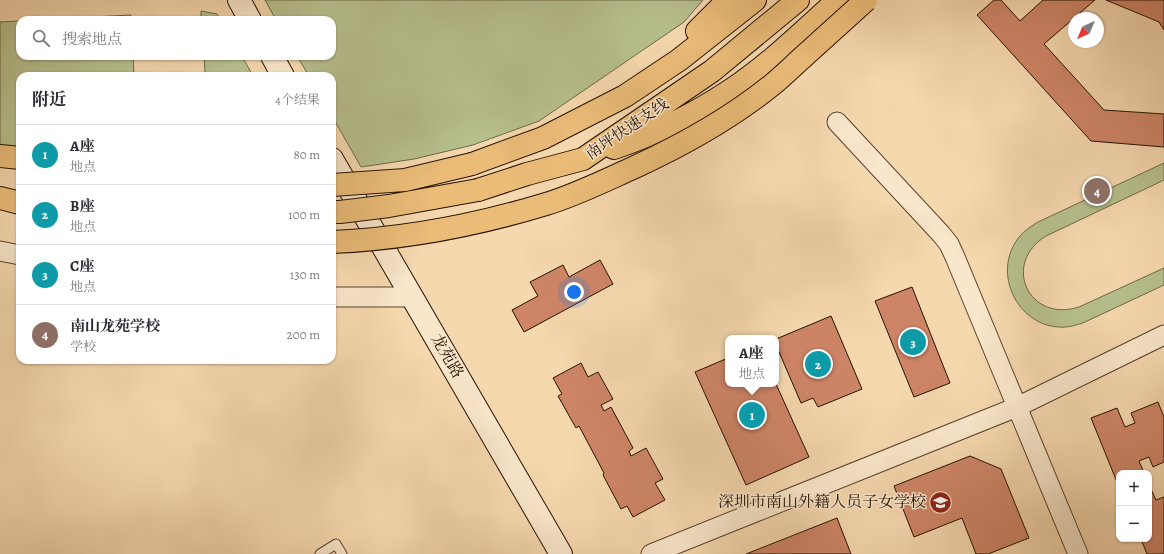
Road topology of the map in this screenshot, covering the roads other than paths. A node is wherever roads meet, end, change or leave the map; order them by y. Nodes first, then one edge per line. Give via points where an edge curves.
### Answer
1 (239, 0) edge
2 (728, 0) edge
3 (755, 0) edge
4 (798, 0) edge
5 (838, 0) edge
6 (866, 0) edge
7 (248, 16) edge
8 (274, 60) edge
9 (281, 72) edge
10 (625, 96) junction
11 (837, 122) dead end
12 (0, 156) edge
13 (16, 158) edge
14 (583, 159) junction
15 (336, 166) edge
16 (336, 185) edge
17 (0, 186) edge
18 (16, 188) edge
19 (0, 198) edge
20 (16, 202) edge
21 (336, 212) edge
22 (336, 242) edge
23 (0, 251) edge
24 (16, 254) edge
25 (412, 297) junction
26 (336, 298) edge
27 (1164, 335) edge
28 (1017, 407) junction
29 (1074, 553) edge
30 (320, 554) edge
31 (342, 554) edge
32 (561, 554) edge
33 (651, 554) edge

1 - 7 street
2 - 10 highway
3 - 10 highway, 南坪快速支线 via 679,60
4 - 14 highway, 南坪快速支线 via 712,71
5 - 14 highway via 771,59 732,89 691,114 627,144
6 - 22 highway, bridge via 772,85 732,113 659,156 546,204 436,231
8 - 9 street
10 - 16 highway, 南坪快速支线, bridge via 543,138 472,164 405,180
11 - 28 street via 949,244
12 - 13 highway
14 - 21 highway, 南坪快速支线, bridge via 478,190 389,206
15 - 25 street, 龙苑路
17 - 18 highway
19 - 20 highway
23 - 24 street
25 - 26 street
25 - 32 street, 龙苑路
27 - 28 street
28 - 29 street
28 - 33 street
30 - 31 lane via 336,544

